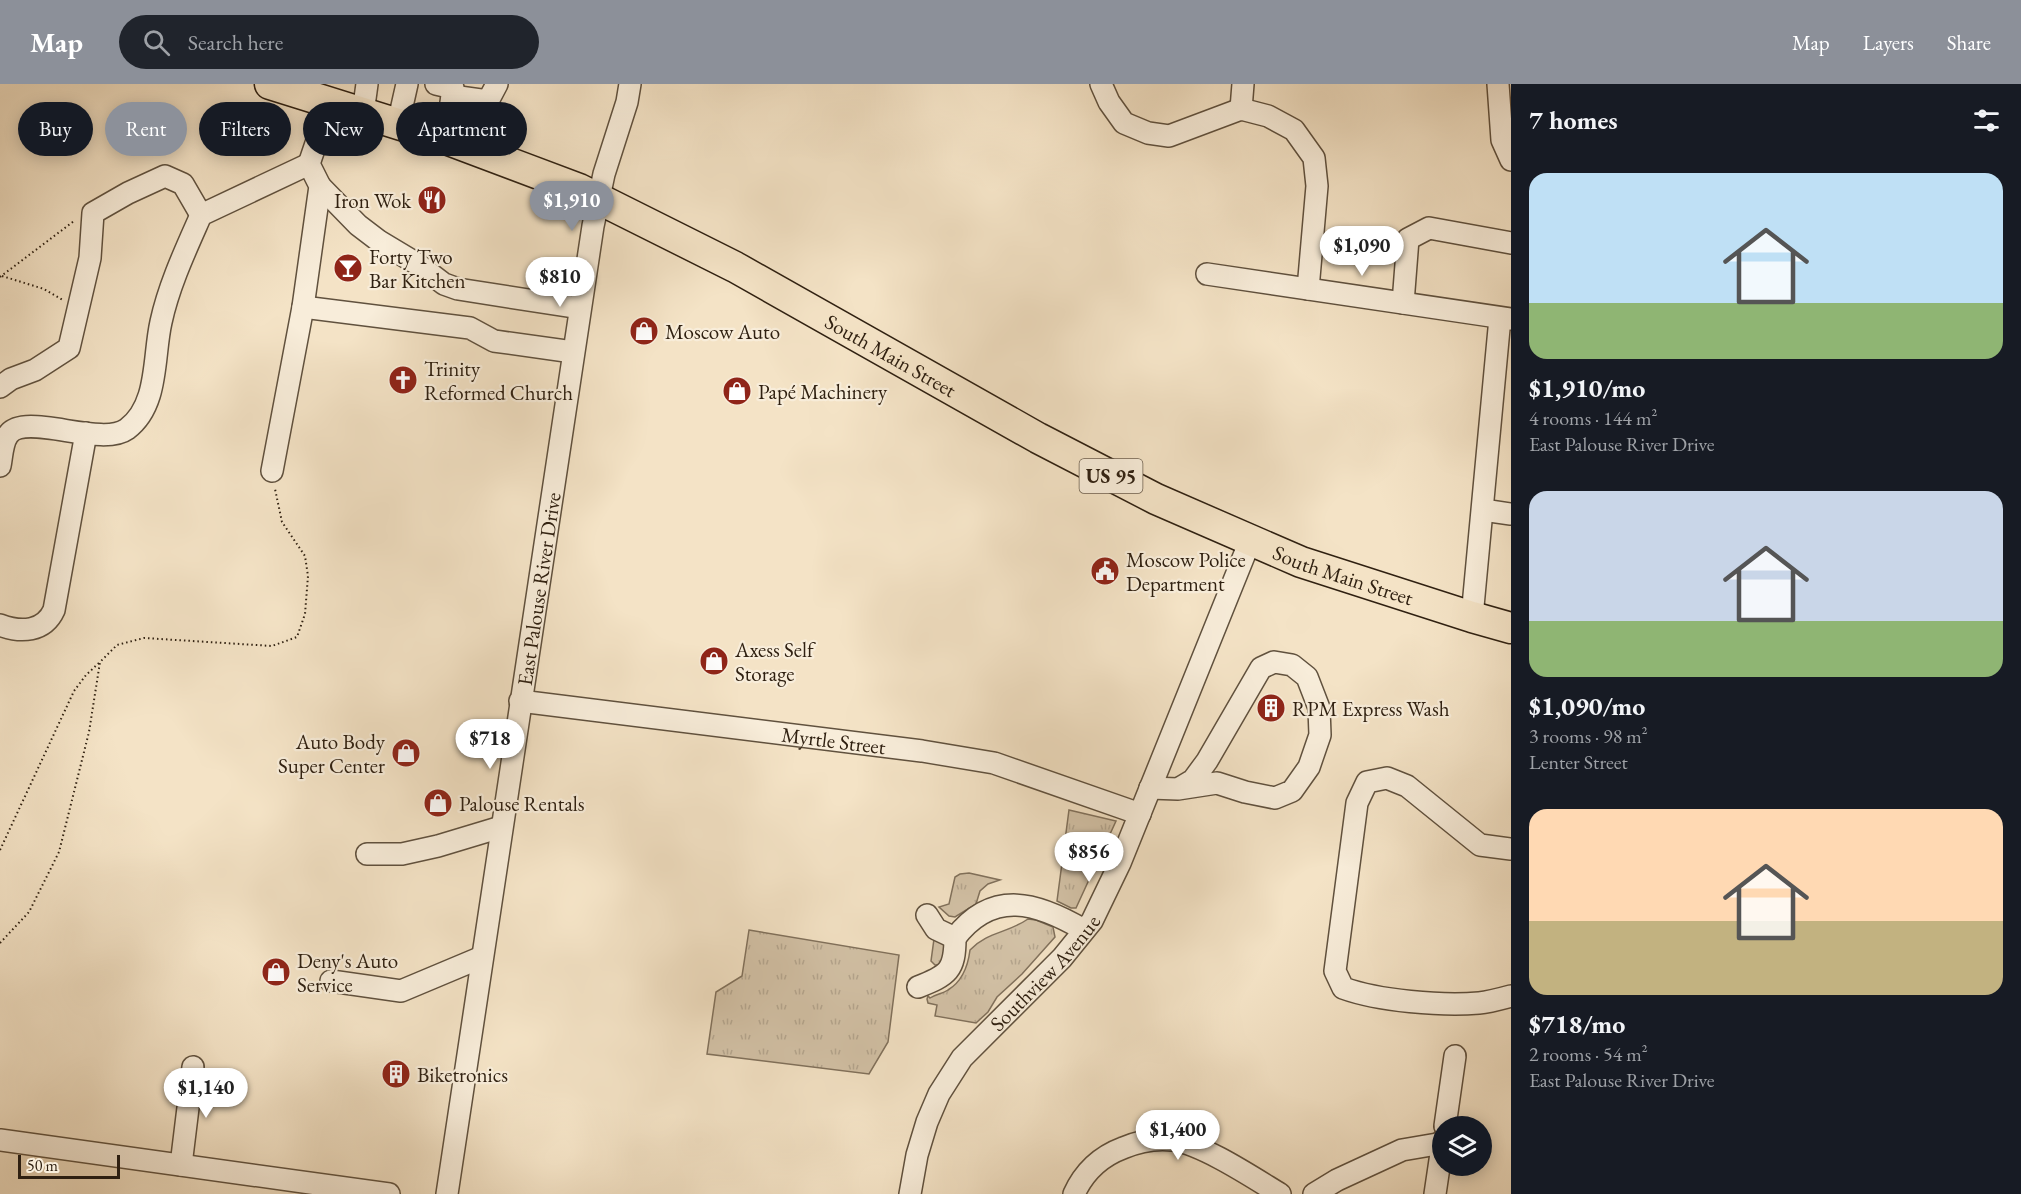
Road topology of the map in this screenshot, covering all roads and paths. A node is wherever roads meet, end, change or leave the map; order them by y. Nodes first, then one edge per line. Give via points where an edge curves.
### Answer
1 (407, 84) edge
2 (630, 84) edge
3 (1101, 84) edge
4 (1243, 84) edge
5 (1498, 84) edge
6 (274, 86) edge
7 (444, 90) edge
8 (492, 92) edge
9 (365, 98) edge
10 (330, 102) joint
11 (403, 102) edge
12 (1241, 109) junction
13 (396, 122) edge
14 (312, 156) edge
15 (488, 156) edge
16 (1511, 160) edge
17 (309, 164) junction
18 (320, 186) junction
19 (598, 198) junction
20 (93, 213) junction
21 (201, 214) junction
22 (1511, 243) edge
23 (1207, 274) dead end
24 (1, 277) edge
25 (1308, 289) junction
26 (1403, 303) junction
27 (303, 307) junction
28 (78, 308) junction
29 (580, 308) junction
30 (1505, 318) edge
31 (573, 352) junction
32 (1503, 365) edge
33 (0, 387) edge
34 (0, 419) edge
35 (22, 425) junction
36 (86, 433) junction
37 (0, 466) edge
38 (272, 471) joint
39 (1483, 510) junction
40 (1511, 514) edge
41 (1250, 541) junction
42 (1473, 605) junction
43 (0, 625) edge
44 (1511, 628) edge
45 (100, 662) junction
46 (520, 701) junction
47 (1150, 788) junction
48 (1178, 789) junction
49 (1140, 814) junction
50 (501, 827) junction
51 (1511, 849) edge
52 (0, 850) edge
53 (367, 854) dead end
54 (927, 915) dead end
55 (1084, 930) junction
56 (955, 938) junction
57 (0, 942) edge
58 (482, 957) junction
59 (331, 981) dead end
60 (918, 987) dead end
61 (1511, 996) edge
62 (1455, 1056) dead end
63 (193, 1067) dead end
64 (1446, 1116) edge
65 (0, 1140) edge
66 (1432, 1144) edge
67 (181, 1165) junction
68 (1438, 1176) edge
69 (1276, 1193) edge
70 (388, 1194) edge
71 (447, 1194) edge
72 (910, 1194) edge
73 (1074, 1194) edge
74 (1314, 1194) edge
75 (1435, 1194) edge

1 - 11 street
2 - 19 street, East Palouse River Drive
3 - 12 street via 1124,123 1148,133 1169,136
4 - 12 street
5 - 16 street via 1502,140
6 - 10 highway, South Main Street / US 95
7 - 8 street
9 - 10 highway, South Main Street / US 95
9 - 13 highway, South Main Street / US 95
12 - 25 street via 1268,116 1294,130 1314,158 1317,186
14 - 17 street
15 - 19 highway, South Main Street / US 95
17 - 18 street
17 - 21 street
18 - 27 street
18 - 29 street via 358,225 444,284
19 - 29 street, East Palouse River Drive
19 - 41 highway, South Main Street / US 95 via 735,267 1038,438 1156,499
20 - 21 street via 165,176 183,184
20 - 24 path via 73,222
20 - 28 street via 90,258
21 - 36 street via 161,321 151,391 141,413 126,430 103,435
22 - 26 street via 1429,228 1408,239
23 - 25 street
24 - 28 path via 44,289
25 - 26 street
26 - 30 street
27 - 31 street via 470,328 494,340
27 - 38 street
28 - 33 street via 69,348
29 - 31 street, East Palouse River Drive
30 - 32 street
31 - 46 street, East Palouse River Drive
32 - 39 street
34 - 35 street
35 - 36 street
35 - 37 street via 9,433
36 - 43 street via 51,618 38,628 25,630
38 - 45 path via 282,522 305,556 305,614 297,637 272,646 144,638 117,645
39 - 40 street
39 - 42 street
41 - 42 highway, South Main Street / US 95 via 1311,565
41 - 47 street, Southview Avenue
42 - 44 highway, South Main Street / US 95
45 - 52 path via 74,691
45 - 57 path via 89,732 59,852 29,912
46 - 49 street, Myrtle Street via 994,763
46 - 50 street, East Palouse River Drive
47 - 48 street
47 - 49 street, Southview Avenue
48 - 48 street via 1216,783 1275,798 1292,791 1309,767 1320,735 1319,708 1307,677 1292,665 1274,662 1261,668 1207,761 1193,780
49 - 55 street, Southview Avenue via 1120,863
50 - 53 street via 411,852
50 - 58 street, East Palouse River Drive
51 - 61 street via 1480,845 1407,786 1387,778 1367,782 1356,803 1335,971 1343,988 1365,996 1449,1004
54 - 56 street via 936,929
55 - 56 street via 1064,918 1021,904 985,912 965,925
55 - 72 street, Southview Avenue via 1062,958 956,1067 927,1122
56 - 60 street via 955,958 947,973
58 - 59 street via 401,991
58 - 71 street, East Palouse River Drive
62 - 64 street
63 - 67 street
65 - 67 street
66 - 74 street via 1402,1150
67 - 70 street
68 - 75 street
69 - 73 street via 1184,1142 1142,1140 1116,1150 1083,1175

